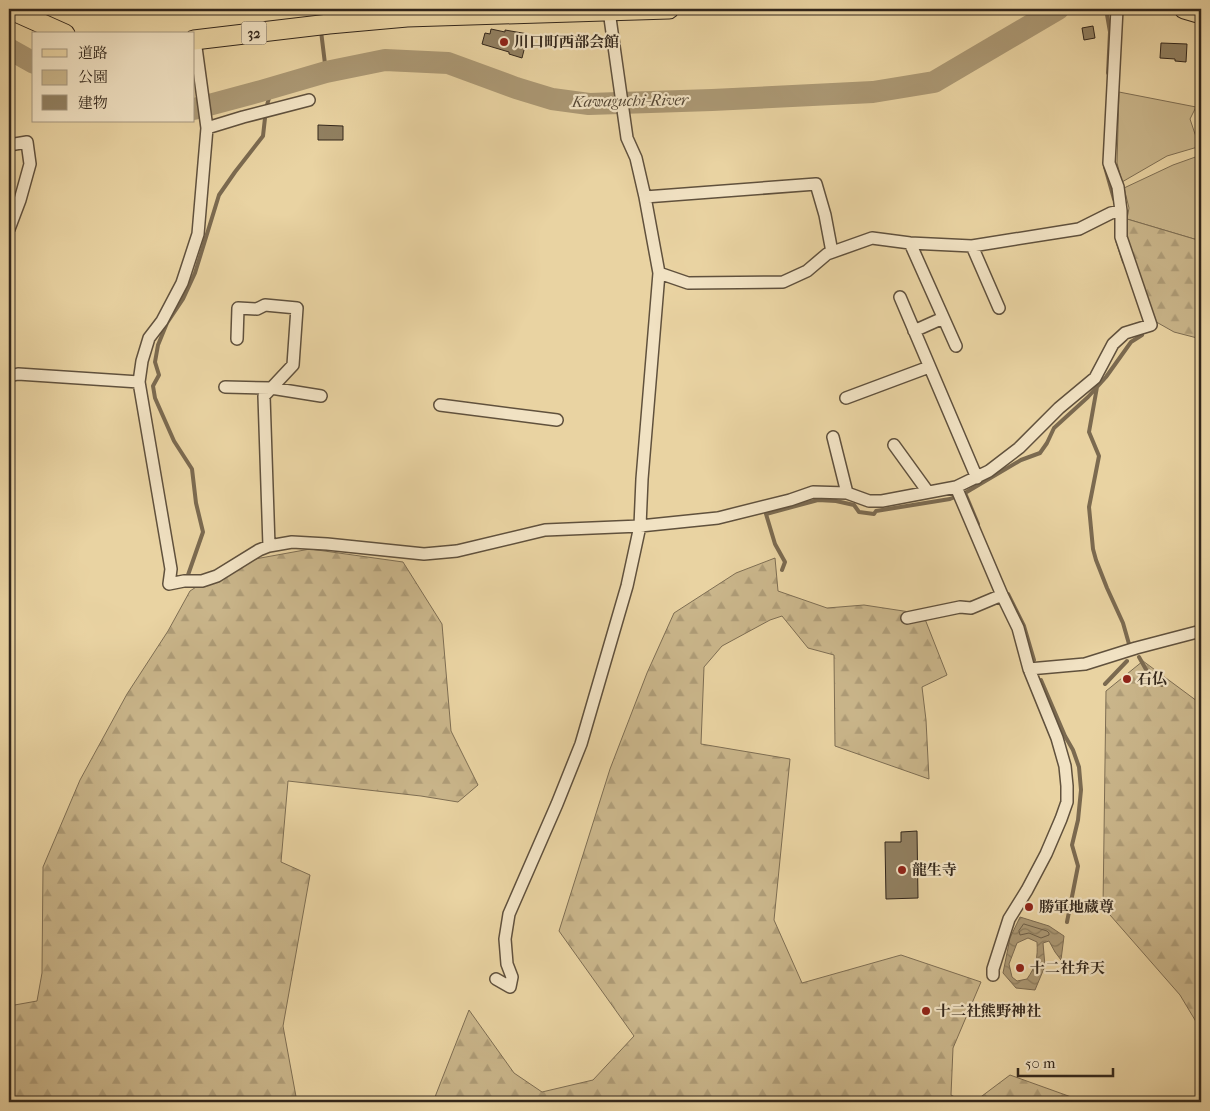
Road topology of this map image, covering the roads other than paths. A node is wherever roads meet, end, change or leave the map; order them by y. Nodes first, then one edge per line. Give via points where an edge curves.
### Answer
1 (9, 9) edge
2 (669, 9) edge
3 (1117, 9) edge
4 (1184, 9) edge
5 (609, 11) junction
6 (1201, 14) edge
7 (324, 19) edge
8 (61, 32) edge
9 (195, 40) edge
10 (195, 46) edge
11 (309, 100) dead end
12 (207, 124) junction
13 (9, 145) edge
14 (645, 197) junction
15 (1121, 211) junction
16 (9, 229) edge
17 (910, 243) junction
18 (972, 246) junction
19 (832, 252) junction
20 (659, 273) junction
21 (900, 297) dead end
22 (999, 308) dead end
23 (943, 318) junction
24 (914, 331) junction
25 (237, 339) dead end
26 (956, 346) dead end
27 (929, 367) junction
28 (9, 376) edge
29 (139, 382) junction
30 (225, 387) dead end
31 (271, 388) junction
32 (321, 396) dead end
33 (846, 398) dead end
34 (440, 405) dead end
35 (557, 420) dead end
36 (833, 437) dead end
37 (894, 445) dead end
38 (976, 478) junction
39 (956, 488) junction
40 (928, 492) junction
41 (847, 493) junction
42 (640, 526) junction
43 (269, 546) junction
44 (1002, 595) junction
45 (907, 618) dead end
46 (1201, 631) edge
47 (1029, 669) junction
48 (993, 975) dead end
49 (496, 979) dead end

1 - 8 main road
2 - 5 main road, 32
3 - 15 street via 1109,163 1118,187
4 - 6 main road
5 - 7 main road, 32
5 - 14 street via 627,138 636,158
7 - 9 main road, 32
10 - 12 street
11 - 12 street
12 - 29 street via 198,234 182,283 149,338
13 - 16 street via 27,142 30,164
14 - 19 street via 816,184
14 - 20 street
15 - 18 street via 1079,229
15 - 38 street via 1121,237 1151,325 1124,333 1113,344 1094,378 1019,448
17 - 18 street
17 - 19 street via 872,238
17 - 23 street
18 - 22 street
19 - 20 street via 807,271 783,282 688,283
20 - 42 street
21 - 24 street
23 - 24 street
23 - 26 street
24 - 27 street
25 - 31 street via 238,308 257,309 265,305 297,308 293,365
27 - 33 street
27 - 38 street
28 - 29 street
29 - 43 street via 171,569 170,584 210,579
30 - 31 street
31 - 32 street
31 - 43 street via 264,396
34 - 35 street
36 - 41 street
37 - 40 street
38 - 39 street
39 - 40 street
39 - 44 street
40 - 41 street via 882,502
41 - 42 street via 813,492 718,518
42 - 43 street via 545,530 457,551 424,554 292,542
42 - 49 street via 627,586 581,744 509,914 505,939 507,964 512,977 510,988
44 - 45 street via 971,608 960,607
44 - 47 street via 1018,628
46 - 47 street via 1085,664
47 - 48 street via 1065,766 1067,802 1046,854 1009,919

